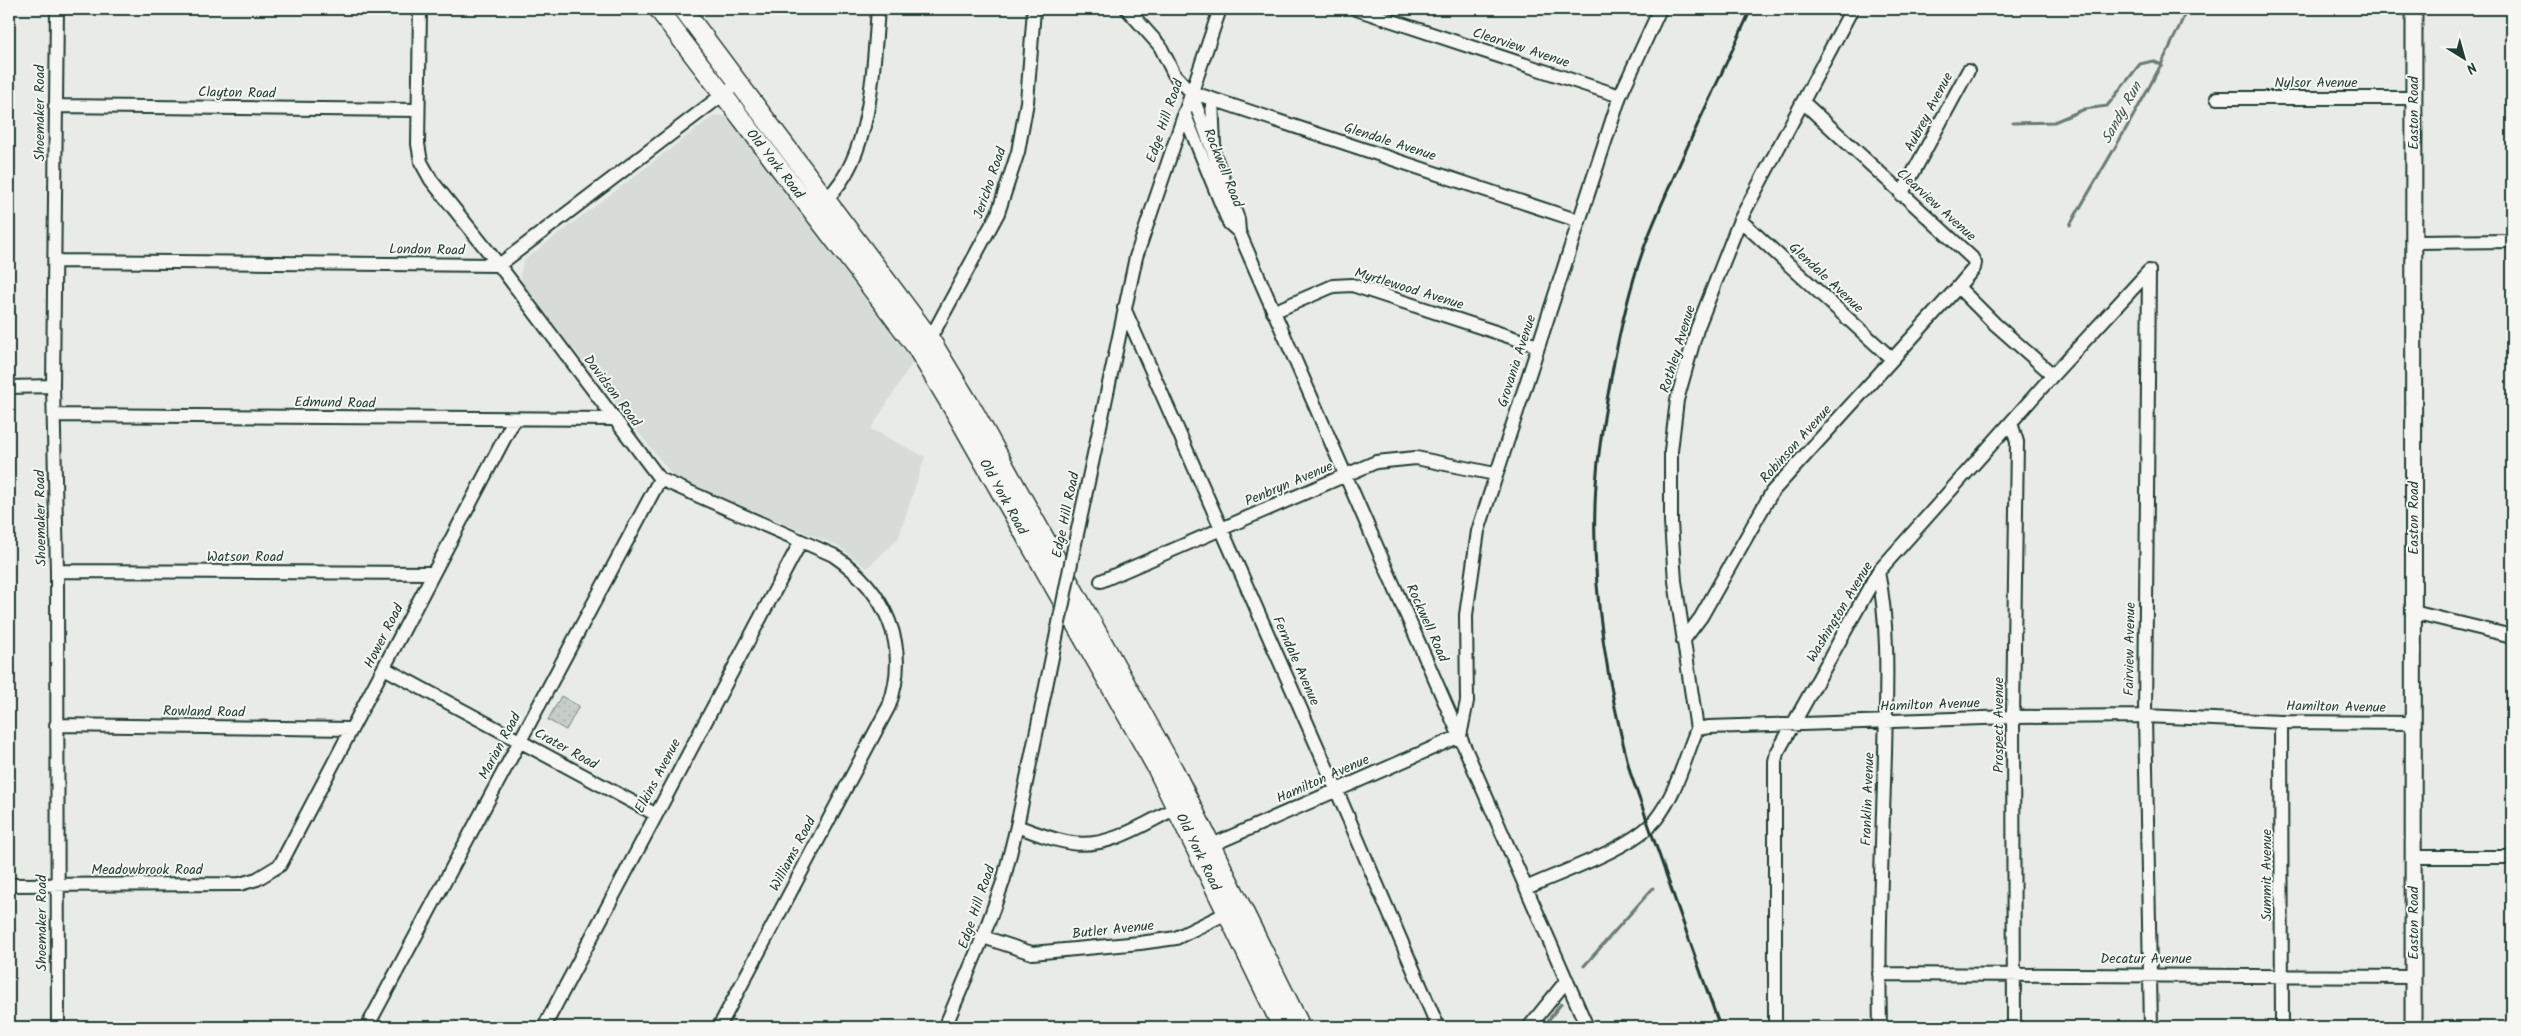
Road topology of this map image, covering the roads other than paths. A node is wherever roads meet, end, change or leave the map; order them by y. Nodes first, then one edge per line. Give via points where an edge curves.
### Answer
1 (57, 9) edge
2 (420, 9) edge
3 (658, 9) edge
4 (683, 9) edge
5 (878, 9) edge
6 (1034, 9) edge
7 (1128, 9) edge
8 (1220, 9) edge
9 (1356, 9) edge
10 (1660, 9) edge
11 (1852, 9) edge
12 (2414, 9) edge
13 (1968, 71) dead end
14 (738, 83) junction
15 (1191, 92) junction
16 (722, 95) junction
17 (1620, 96) junction
18 (2217, 98) dead end
19 (2414, 98) junction
20 (1212, 99) junction
21 (1803, 102) junction
22 (55, 106) junction
23 (418, 110) junction
24 (1184, 113) junction
25 (1215, 161) junction
26 (1901, 195) junction
27 (826, 199) junction
28 (811, 211) junction
29 (1740, 220) junction
30 (1579, 221) junction
31 (1239, 232) junction
32 (2512, 241) edge
33 (2415, 242) junction
34 (55, 261) junction
35 (499, 265) junction
36 (2149, 271) joint
37 (1958, 287) junction
38 (1124, 308) junction
39 (1273, 312) junction
40 (922, 342) junction
41 (1538, 346) junction
42 (1892, 359) junction
43 (2053, 375) junction
44 (53, 386) junction
45 (9, 387) edge
46 (55, 415) junction
47 (614, 419) junction
48 (514, 420) junction
49 (2011, 423) junction
50 (1496, 474) junction
51 (1346, 476) junction
52 (660, 479) junction
53 (1220, 529) junction
54 (801, 541) junction
55 (57, 570) junction
56 (1878, 572) junction
57 (433, 573) junction
58 (1101, 581) dead end
59 (2413, 612) junction
60 (2512, 636) edge
61 (1683, 641) junction
62 (384, 668) junction
63 (893, 694) joint
64 (2144, 716) junction
65 (2013, 717) junction
66 (1886, 722) junction
67 (2281, 722) junction
68 (2413, 723) junction
69 (56, 725) junction
70 (1794, 725) junction
71 (352, 729) junction
72 (1697, 729) junction
73 (1460, 736) junction
74 (520, 741) junction
75 (1336, 789) junction
76 (1176, 808) junction
77 (655, 814) junction
78 (1017, 826) junction
79 (1205, 848) junction
80 (2414, 857) junction
81 (2512, 857) edge
82 (280, 865) joint
83 (9, 885) edge
84 (57, 885) junction
85 (1526, 888) junction
86 (1234, 909) junction
87 (983, 937) junction
88 (1879, 974) junction
89 (2013, 974) junction
90 (2150, 974) junction
91 (2283, 975) junction
92 (2413, 977) junction
93 (1567, 980) junction
94 (58, 1027) edge
95 (367, 1027) edge
96 (544, 1027) edge
97 (719, 1027) edge
98 (945, 1027) edge
99 (1282, 1027) edge
100 (1301, 1027) edge
101 (1438, 1027) edge
102 (1529, 1027) edge
103 (1587, 1027) edge
104 (1775, 1027) edge
105 (1880, 1027) edge
106 (2014, 1027) edge
107 (2151, 1027) edge
108 (2282, 1027) edge
109 (2414, 1027) edge

1 - 22 street, Shoemaker Road
2 - 23 street, Davidson Road
3 - 16 highway, Old York Road
4 - 14 highway, Old York Road
5 - 27 street via 872,79 863,129 842,181
6 - 40 street, Jericho Road via 1027,102 1018,152 998,213 936,328
7 - 15 street, Rockwell Road via 1160,46 1174,74
8 - 15 street, Edge Hill Road
9 - 17 street, Clearview Avenue
10 - 17 street, Grovania Avenue
11 - 21 street, Rothley Avenue
12 - 19 main road, Easton Road
13 - 26 street, Aubrey Avenue
14 - 16 street
14 - 27 highway, Old York Road
15 - 20 street, Glendale Avenue
15 - 24 street, Edge Hill Road
15 - 25 street, Rockwell Road
16 - 28 highway, Old York Road
16 - 35 street
17 - 30 street, Grovania Avenue
18 - 19 street, Nylsor Avenue
19 - 33 main road, Easton Road
20 - 25 street, Rockwell Road
20 - 30 street, Glendale Avenue
21 - 26 street, Clearview Avenue
21 - 29 street, Rothley Avenue
22 - 23 street, Clayton Road
22 - 34 street, Shoemaker Road
23 - 35 street, Davidson Road via 421,162 431,180
24 - 31 street, Rockwell Road via 1229,223
24 - 38 street, Edge Hill Road via 1136,257
25 - 31 street, Rockwell Road via 1238,218
26 - 37 street, Clearview Avenue via 1975,263
27 - 28 street
27 - 40 highway, Old York Road
28 - 40 highway, Old York Road
29 - 42 street, Glendale Avenue
29 - 61 street, Rothley Avenue via 1697,329 1677,400 1671,451 1671,523
30 - 41 street, Grovania Avenue
31 - 39 street, Rockwell Road
32 - 33 street
33 - 59 main road, Easton Road
34 - 35 street, London Road
34 - 44 street, Shoemaker Road
35 - 47 street, Davidson Road
36 - 43 street, Washington Avenue
36 - 64 street, Fairview Avenue
37 - 42 street, Robinson Avenue
37 - 43 street
38 - 53 street, Ferndale Avenue
38 - 78 street, Edge Hill Road, bridge
39 - 41 street, Myrtlewood Avenue via 1333,286 1352,285
39 - 51 street, Rockwell Road
40 - 76 highway, Old York Road via 966,431 1155,765
40 - 79 highway, Old York Road via 974,413 1118,667 1174,770
41 - 50 street, Grovania Avenue
42 - 61 street, Robinson Avenue via 1772,492 1701,617
43 - 49 street, Washington Avenue
44 - 45 street
44 - 46 street, Shoemaker Road
46 - 48 street, Edmund Road
46 - 55 street, Shoemaker Road
47 - 48 street, Edmund Road
47 - 52 street, Davidson Road
48 - 57 street, Hower Road
49 - 56 street, Washington Avenue
49 - 65 street, Prospect Avenue via 2017,442
50 - 51 street, Penbryn Avenue via 1416,458 1376,462
50 - 73 street, Grovania Avenue via 1478,530 1471,571 1466,615 1467,701
51 - 53 street, Penbryn Avenue
51 - 73 street, Rockwell Road
52 - 54 street, Davidson Road
52 - 74 street, Marian Road
53 - 58 street, Penbryn Avenue
53 - 75 street, Ferndale Avenue
54 - 63 street, Davidson Road via 849,565 877,596 895,636
54 - 77 street, Elkins Avenue
55 - 57 street, Watson Road
55 - 69 street, Shoemaker Road
56 - 66 street, Franklin Avenue via 1884,600
56 - 70 street, Washington Avenue
57 - 62 street, Hower Road
59 - 60 street
59 - 68 main road, Easton Road
61 - 72 street, Rothley Avenue
62 - 71 street, Hower Road
62 - 74 street, Crater Road
63 - 97 street, Williams Road
64 - 65 street, Hamilton Avenue
64 - 67 street, Hamilton Avenue
64 - 90 street, Fairview Avenue
65 - 66 street, Hamilton Avenue
65 - 89 street, Prospect Avenue
66 - 70 street, Hamilton Avenue
66 - 88 street, Franklin Avenue
67 - 68 street, Hamilton Avenue
67 - 91 street, Summit Avenue
68 - 80 main road, Easton Road
69 - 71 street, Rowland Road
69 - 84 street, Shoemaker Road
70 - 72 street, Hamilton Avenue
70 - 104 street, Washington Avenue via 1775,761
71 - 82 street, Hower Road
72 - 85 street via 1658,817 1635,839
73 - 75 street, Hamilton Avenue
73 - 85 street, Rockwell Road
74 - 77 street, Crater Road
74 - 95 street, Marian Road
75 - 79 street, Hamilton Avenue
75 - 101 street, Ferndale Avenue
76 - 78 street via 1128,832 1096,842 1074,844
76 - 79 highway, Old York Road
77 - 96 street, Elkins Avenue
78 - 87 street, Edge Hill Road via 1003,882
79 - 86 highway, Old York Road
80 - 81 street
80 - 92 main road, Easton Road
82 - 84 street, Meadowbrook Road via 257,879 240,884
83 - 84 street, Meadowbrook Road
84 - 94 street, Shoemaker Road
85 - 93 street, Rockwell Road
86 - 87 street, Butler Avenue via 1176,938 1100,947 1032,954
86 - 99 highway, Old York Road
86 - 100 highway, Old York Road
87 - 98 street, Edge Hill Road
88 - 89 street, Decatur Avenue
88 - 105 street, Franklin Avenue
89 - 90 street, Decatur Avenue
89 - 106 street, Prospect Avenue
90 - 91 street, Decatur Avenue
90 - 107 street, Fairview Avenue
91 - 92 street, Decatur Avenue
91 - 108 street, Summit Avenue
92 - 109 main road, Easton Road
93 - 102 street
93 - 103 street, Rockwell Road

